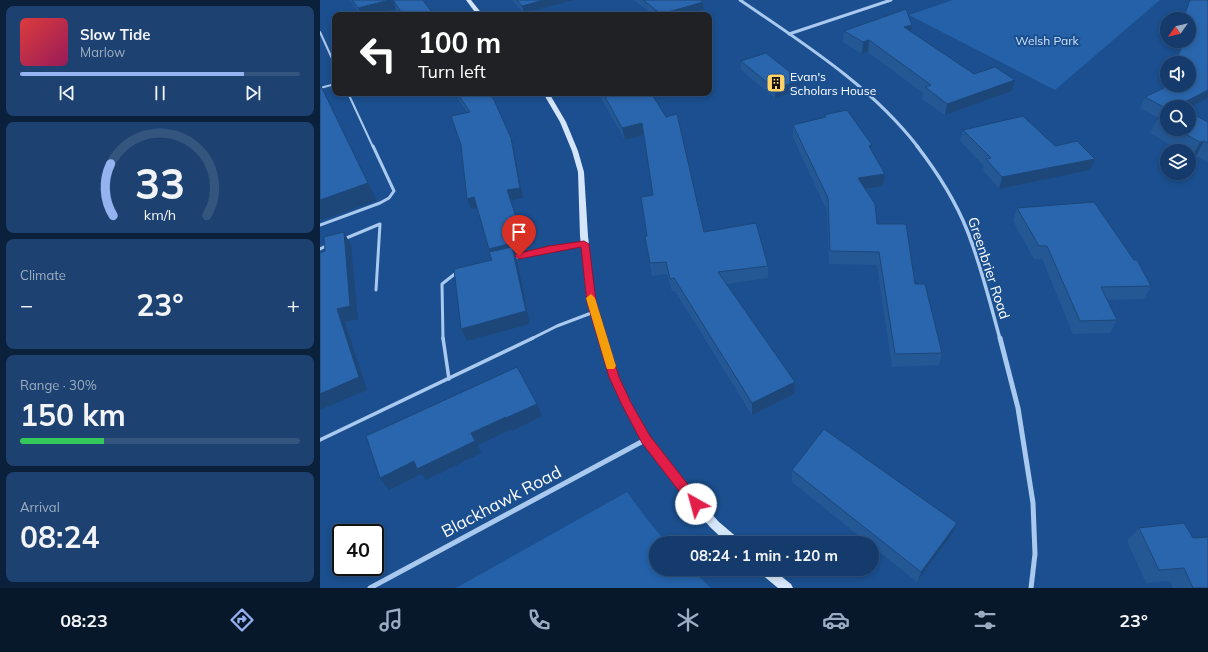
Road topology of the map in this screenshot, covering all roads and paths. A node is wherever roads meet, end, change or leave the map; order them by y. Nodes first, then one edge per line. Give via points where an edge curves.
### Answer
1 (468, 0) edge
2 (740, 0) edge
3 (891, 0) edge
4 (478, 12) edge
5 (320, 32) edge
6 (788, 34) junction
7 (332, 58) edge
8 (332, 85) edge
9 (320, 88) edge
10 (349, 96) edge
11 (548, 96) edge
12 (320, 225) edge
13 (340, 240) edge
14 (333, 243) edge
15 (584, 244) junction
16 (320, 249) edge
17 (512, 258) edge
18 (459, 271) edge
19 (376, 290) dead end
20 (594, 312) junction
21 (449, 379) junction
22 (320, 440) edge
23 (646, 440) junction
24 (727, 536) edge
25 (772, 576) edge
26 (370, 588) edge
27 (787, 588) edge
28 (1031, 588) edge

1 - 4 street
2 - 6 street, Greenbrier Road
3 - 6 street
5 - 7 lane
6 - 28 street, Greenbrier Road via 850,78 900,125 936,173 967,230 1019,409 1035,518 1035,557
8 - 9 lane
10 - 12 lane via 394,191 389,198 380,203
11 - 15 street via 563,122 575,151 580,172
13 - 19 lane via 380,224
14 - 16 lane
15 - 17 lane
15 - 20 street
18 - 21 lane via 442,284 442,338
20 - 21 lane via 557,326
20 - 23 street via 614,377
21 - 22 lane
23 - 24 street via 696,504
23 - 26 street, Blackhawk Road
25 - 27 street

